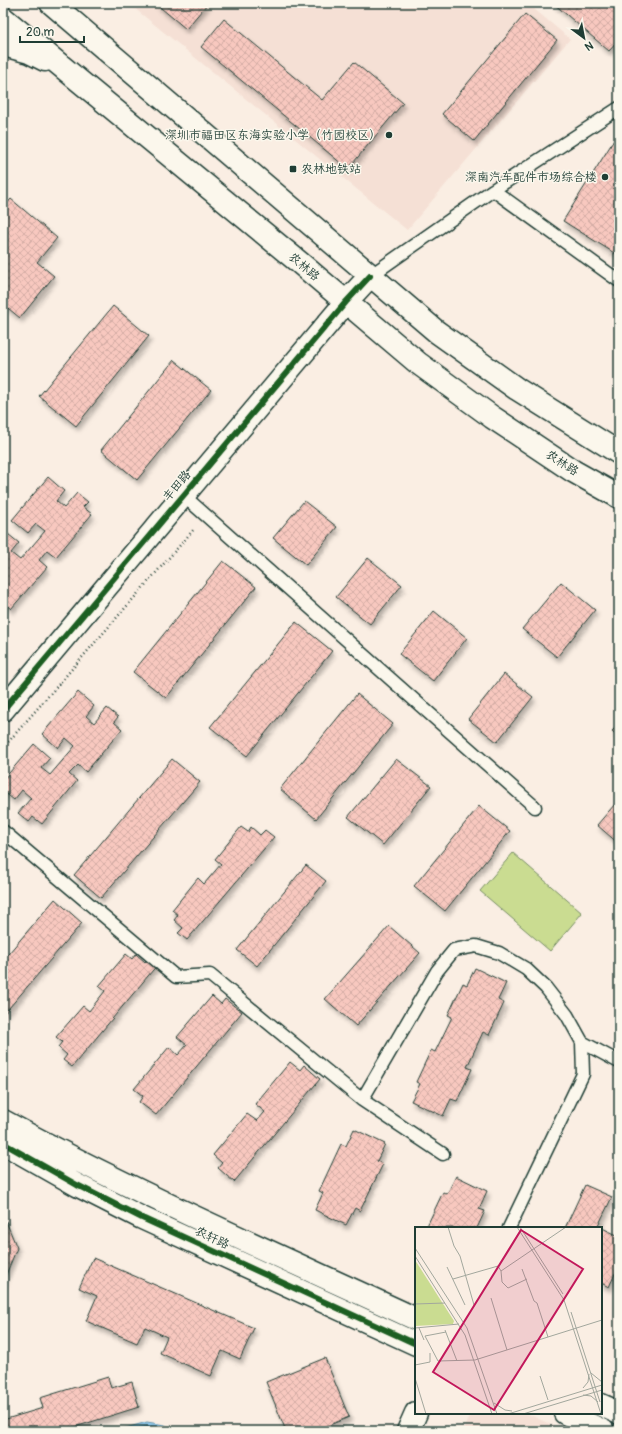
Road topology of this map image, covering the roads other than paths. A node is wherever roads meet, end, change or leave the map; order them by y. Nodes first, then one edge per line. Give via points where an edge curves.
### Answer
1 (51, 3) edge
2 (3, 18) edge
3 (3, 45) edge
4 (69, 71) junction
5 (619, 108) edge
6 (493, 190) junction
7 (370, 276) junction
8 (619, 282) edge
9 (346, 302) junction
10 (619, 453) edge
11 (184, 496) junction
12 (619, 497) edge
13 (3, 710) edge
14 (534, 807) dead end
15 (3, 831) edge
16 (582, 1042) junction
17 (619, 1062) edge
18 (362, 1100) junction
19 (3, 1121) edge
20 (3, 1143) edge
21 (443, 1154) dead end
22 (508, 1227) edge
23 (415, 1319) edge
24 (415, 1344) edge
25 (602, 1405) edge
26 (619, 1413) edge
27 (416, 1414) edge
28 (566, 1414) edge
29 (408, 1431) edge
30 (603, 1431) edge

1 - 7 main road
2 - 4 main road, 农林路
3 - 4 main road via 29,52
4 - 9 main road, 农林路
5 - 6 lane
6 - 7 lane
6 - 8 lane
7 - 9 main road, 丰田路
7 - 10 main road via 437,332 517,389
9 - 11 main road, 丰田路
9 - 12 main road, 农林路 via 418,363 492,417 573,471
11 - 13 main road, 丰田路
11 - 14 lane
15 - 18 lane via 176,977 210,975
16 - 17 lane
16 - 18 lane via 568,1015 546,988 526,970 499,953 476,946 454,950 437,971
16 - 22 lane via 583,1074
18 - 21 lane
19 - 23 main road, 农轩路 via 149,1195
20 - 24 main road, 农轩路 via 142,1218
25 - 26 main road
27 - 29 main road
28 - 30 main road

